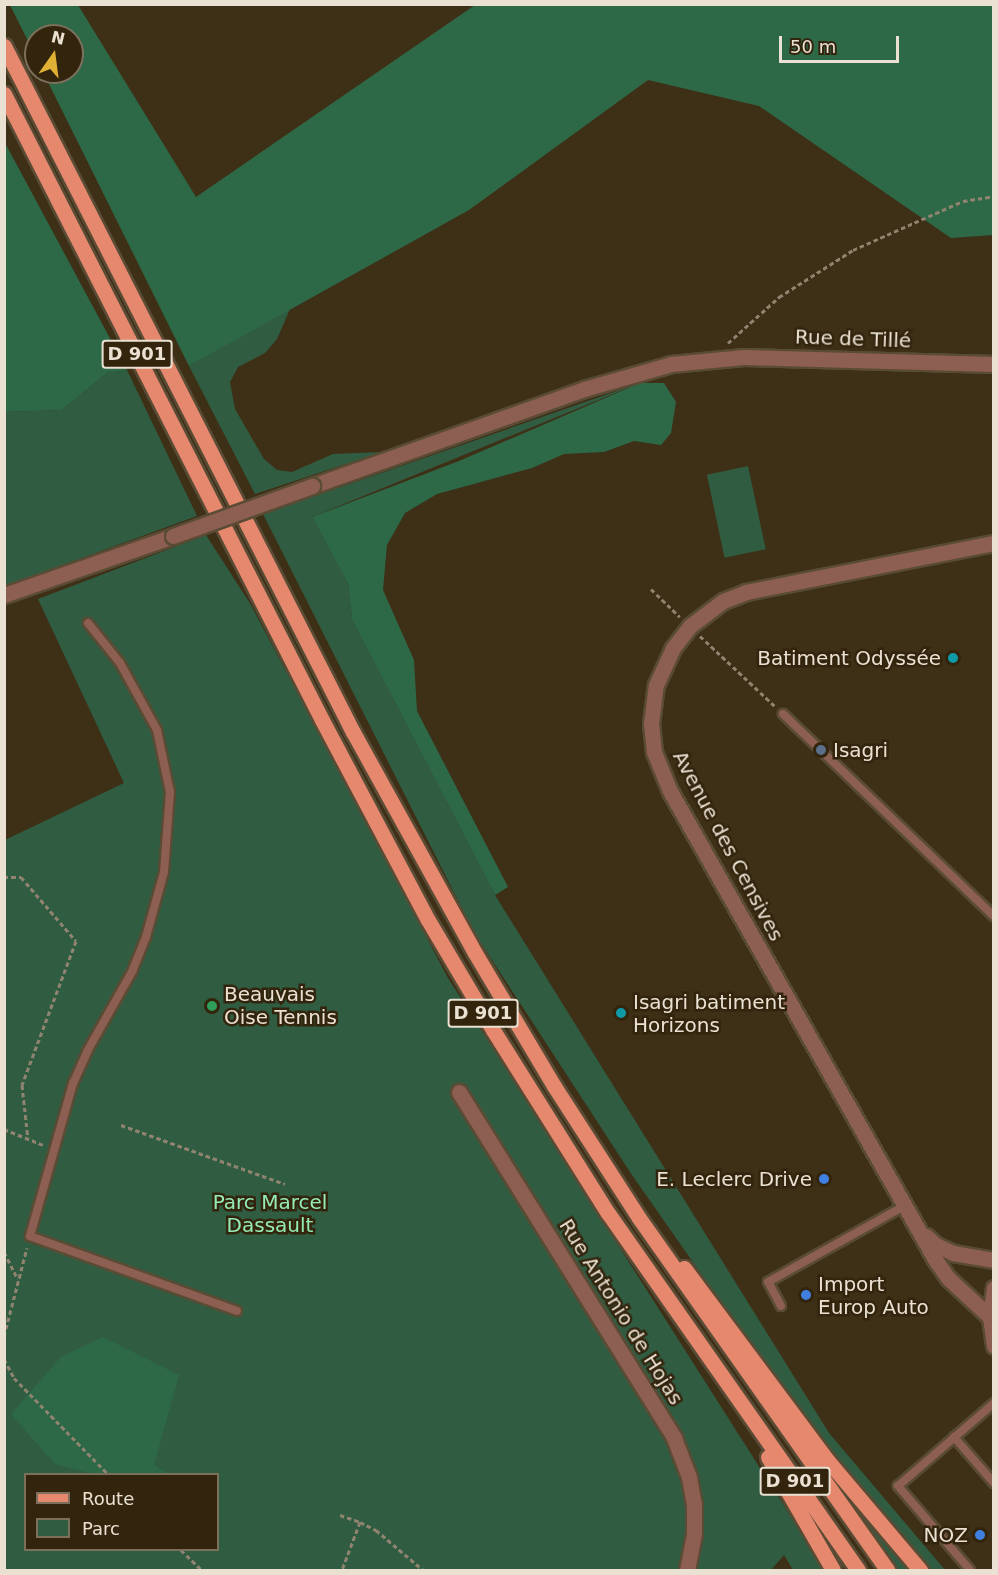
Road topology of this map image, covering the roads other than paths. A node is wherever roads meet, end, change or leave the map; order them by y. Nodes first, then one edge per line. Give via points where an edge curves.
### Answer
1 (4, 46) edge
2 (4, 94) edge
3 (993, 364) edge
4 (993, 543) edge
5 (4, 595) edge
6 (88, 623) dead end
7 (783, 714) road end
8 (993, 916) edge
9 (459, 1092) dead end
10 (906, 1205) junction
11 (639, 1218) junction
12 (920, 1230) junction
13 (993, 1260) edge
14 (993, 1288) edge
15 (780, 1306) dead end
16 (237, 1311) dead end
17 (990, 1317) junction
18 (993, 1346) edge
19 (731, 1391) junction
20 (993, 1403) edge
21 (954, 1437) junction
22 (993, 1483) edge
23 (687, 1570) edge
24 (833, 1570) edge
25 (858, 1570) edge
26 (887, 1570) edge
27 (920, 1570) edge
28 (970, 1570) edge

1 - 11 main road, D 901 via 408,835 506,1006
2 - 19 main road, D 901 via 428,920 574,1160
3 - 5 street, Rue de Tillé, bridge via 761,357 670,364 604,382
4 - 10 street, Avenue des Censives via 746,592 712,607 690,626 666,659 652,699 652,738 658,765 670,791
6 - 16 lane via 120,663 157,730 170,792 164,872 133,970 81,1066 30,1236
7 - 8 lane
9 - 23 street, Rue Antonio de Hojas via 674,1438 689,1477 694,1504 694,1534
10 - 12 street, Avenue des Censives
10 - 15 lane via 768,1282
11 - 26 main road, D 901
11 - 27 main road via 687,1271 823,1454
12 - 13 street, Avenue des Censives via 936,1245 953,1253
12 - 17 street, Avenue des Censives via 948,1278
14 - 17 street
17 - 18 street
19 - 24 main road
19 - 25 main road, D 901
20 - 21 lane
21 - 22 lane
21 - 28 lane via 898,1485

